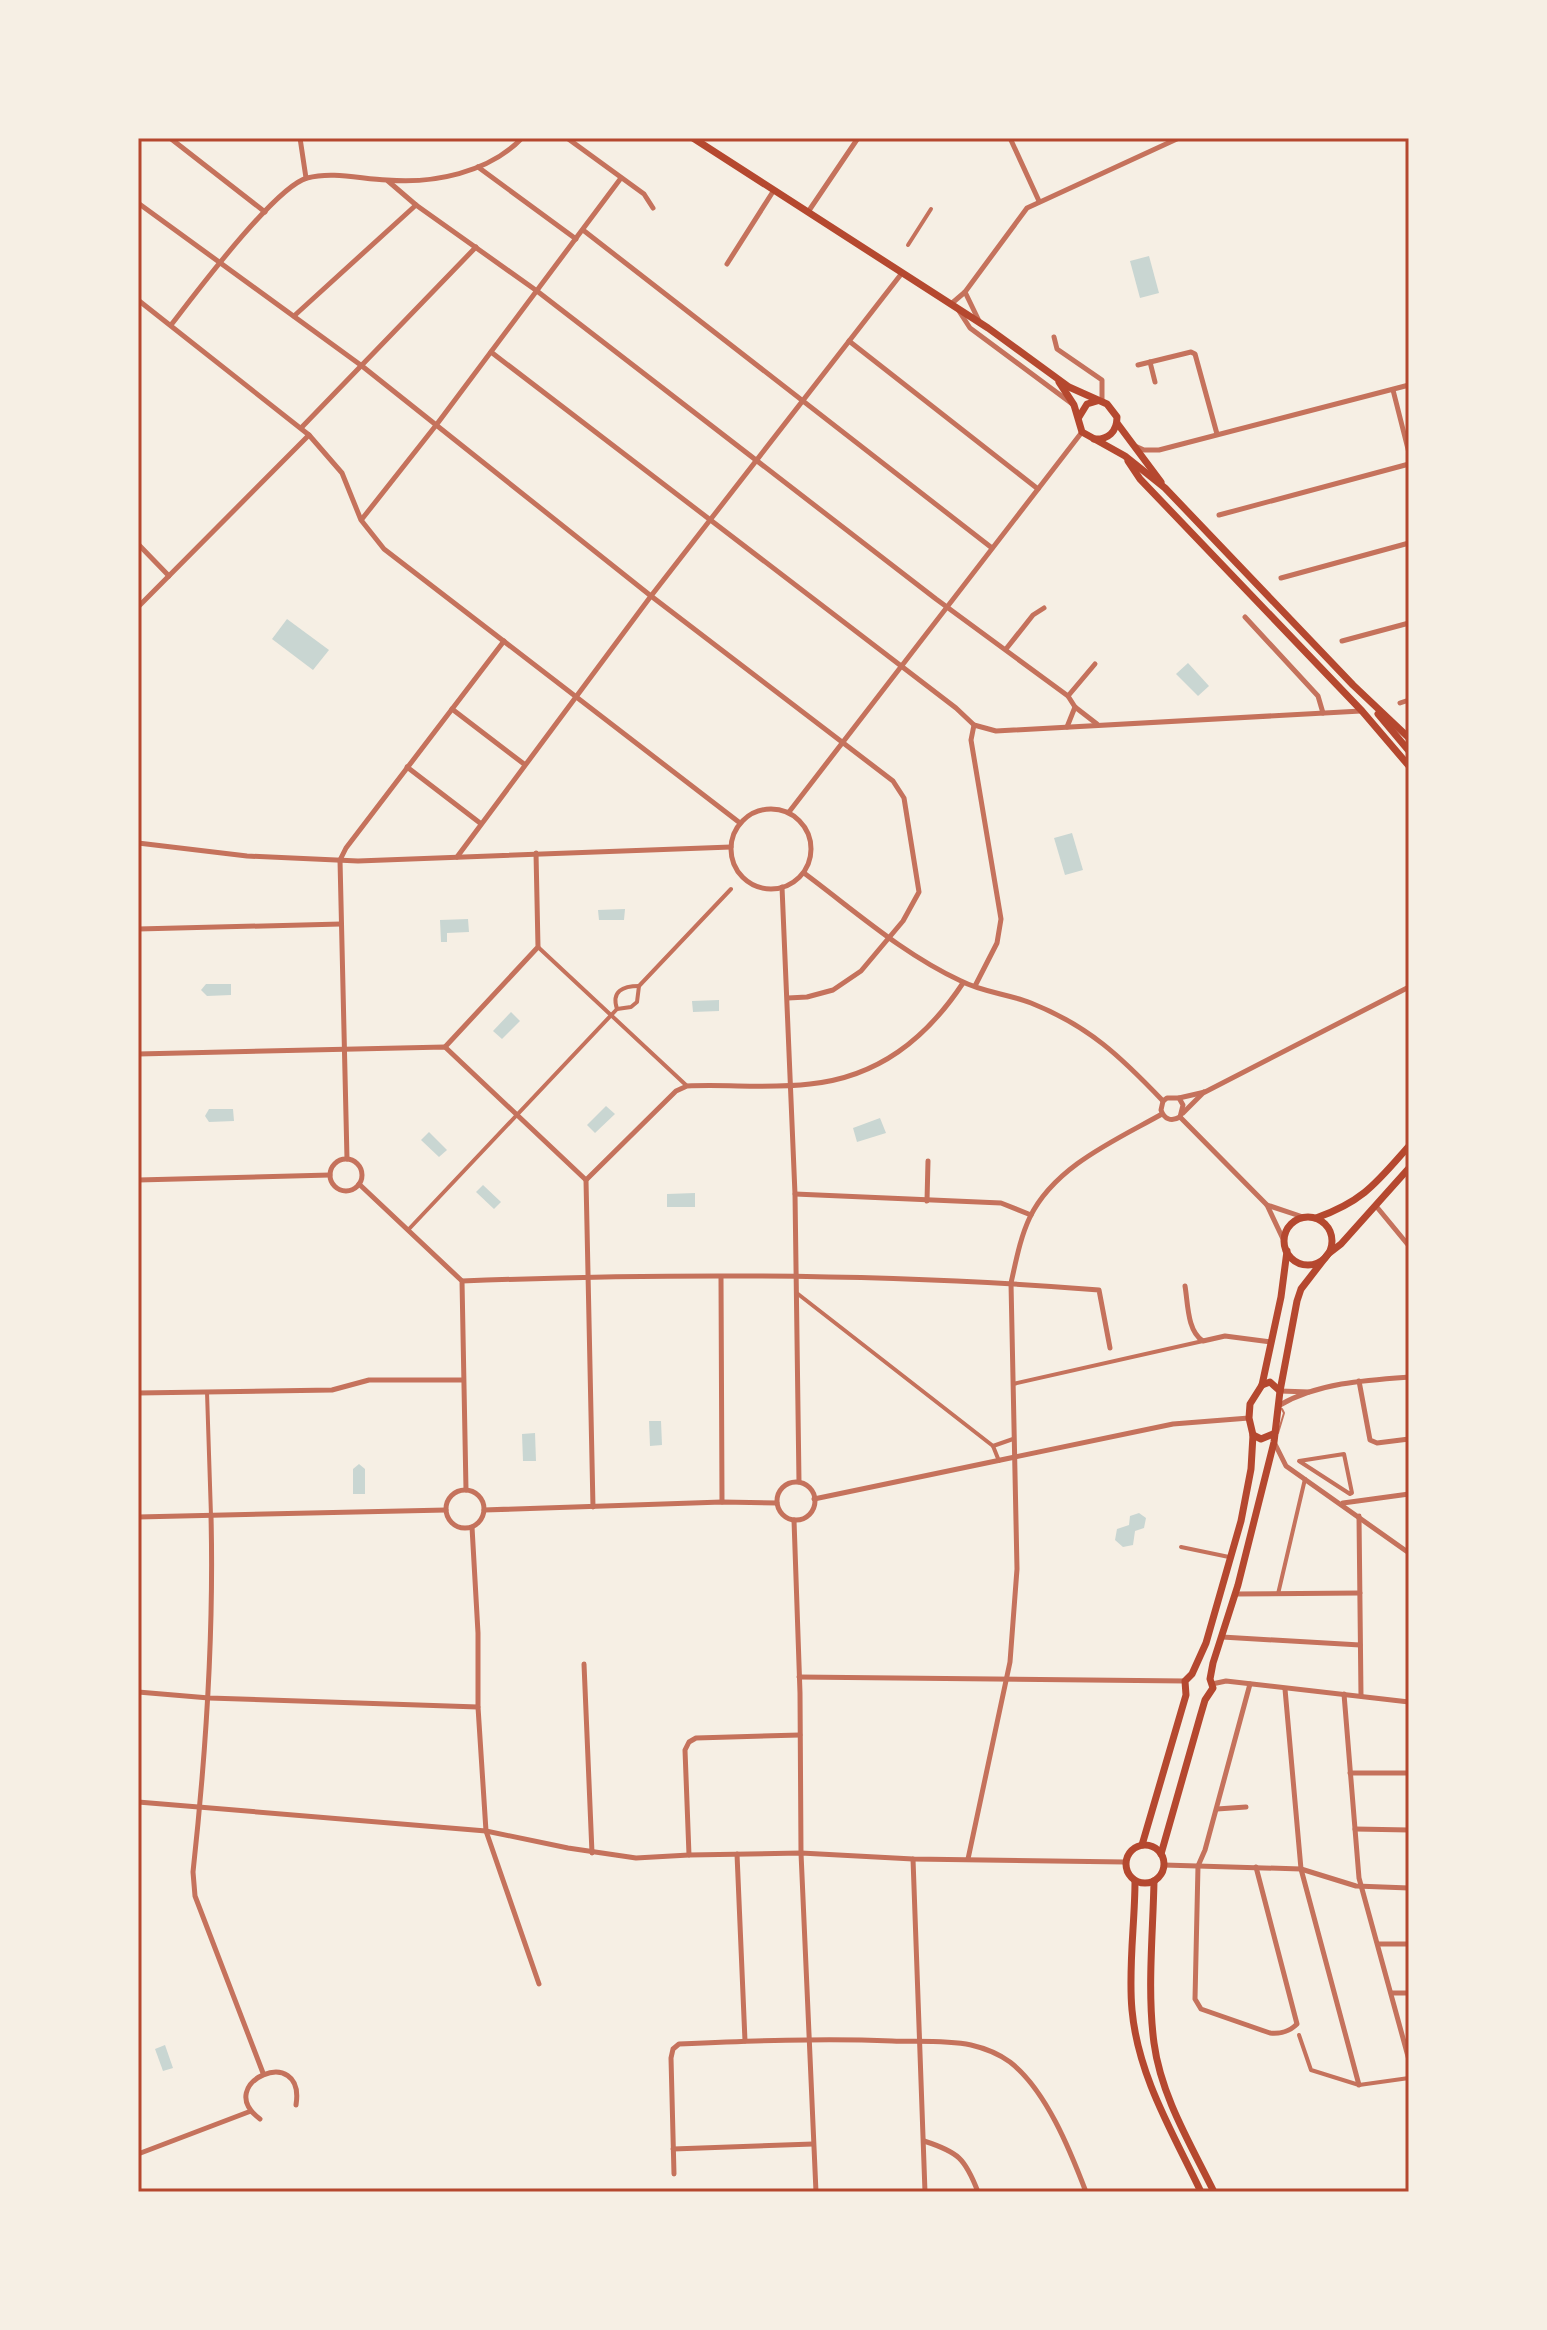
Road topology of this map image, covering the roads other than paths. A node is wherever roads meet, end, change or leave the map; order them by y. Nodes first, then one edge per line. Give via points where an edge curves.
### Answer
1 (170, 138) edge
2 (300, 138) edge
3 (522, 138) edge
4 (567, 138) edge
5 (694, 138) edge
6 (858, 138) edge
7 (1010, 138) edge
8 (1178, 138) edge
9 (478, 167) junction
10 (306, 178) junction
11 (621, 178) junction
12 (388, 181) junction
13 (774, 190) junction
14 (1039, 201) junction
15 (138, 203) edge
16 (416, 205) junction
17 (653, 208) dead end
18 (931, 209) dead end
19 (265, 212) junction
20 (808, 212) junction
21 (583, 230) junction
22 (576, 239) junction
23 (908, 245) dead end
24 (476, 247) junction
25 (220, 264) junction
26 (727, 264) dead end
27 (903, 272) junction
28 (537, 291) junction
29 (965, 292) junction
30 (138, 300) edge
31 (954, 306) junction
32 (294, 316) junction
33 (171, 325) junction
34 (984, 325) junction
35 (1054, 337) dead end
36 (849, 341) junction
37 (491, 352) junction
38 (1150, 362) junction
39 (1138, 365) dead end
40 (362, 366) junction
41 (1056, 377) junction
42 (1155, 382) dead end
43 (1409, 385) edge
44 (1393, 390) junction
45 (803, 400) junction
46 (1099, 401) junction
47 (1074, 405) junction
48 (1079, 418) junction
49 (1117, 423) junction
50 (437, 424) junction
51 (302, 427) junction
52 (1082, 432) junction
53 (1217, 434) junction
54 (309, 435) junction
55 (1094, 439) junction
56 (1130, 443) junction
57 (1409, 453) edge
58 (1125, 456) junction
59 (756, 461) junction
60 (1409, 464) edge
61 (1165, 488) junction
62 (1038, 489) junction
63 (1219, 515) dead end
64 (361, 520) junction
65 (710, 520) junction
66 (1409, 543) edge
67 (138, 544) edge
68 (992, 548) junction
69 (169, 576) junction
70 (1281, 578) dead end
71 (651, 596) junction
72 (947, 606) junction
73 (138, 607) edge
74 (1044, 608) dead end
75 (1245, 617) dead end
76 (1409, 623) edge
77 (504, 641) junction
78 (1342, 641) dead end
79 (1006, 649) junction
80 (1095, 664) dead end
81 (900, 667) junction
82 (1353, 685) junction
83 (575, 695) junction
84 (1068, 696) junction
85 (1409, 700) edge
86 (1400, 703) dead end
87 (1075, 707) junction
88 (452, 709) junction
89 (1362, 711) junction
90 (1323, 713) junction
91 (974, 725) junction
92 (1099, 725) junction
93 (1067, 727) junction
94 (1409, 738) edge
95 (842, 743) junction
96 (1409, 751) edge
97 (524, 764) junction
98 (1409, 766) edge
99 (407, 767) junction
100 (789, 812) junction
101 (480, 823) junction
102 (740, 823) junction
103 (138, 843) edge
104 (731, 847) junction
105 (536, 853) junction
106 (457, 857) junction
107 (340, 860) junction
108 (804, 873) junction
109 (782, 887) junction
110 (731, 889) dead end
111 (341, 924) junction
112 (138, 929) edge
113 (889, 939) junction
114 (538, 947) junction
115 (963, 983) junction
116 (639, 986) junction
117 (975, 986) junction
118 (1409, 987) edge
119 (788, 998) junction
120 (617, 1009) junction
121 (610, 1016) junction
122 (445, 1047) junction
123 (344, 1050) junction
124 (138, 1054) edge
125 (792, 1085) junction
126 (687, 1086) junction
127 (1205, 1092) junction
128 (1179, 1098) junction
129 (1163, 1101) junction
130 (516, 1114) junction
131 (1162, 1114) junction
132 (1181, 1115) junction
133 (1409, 1146) edge
134 (347, 1159) junction
135 (928, 1161) dead end
136 (1409, 1168) edge
137 (330, 1175) junction
138 (138, 1180) edge
139 (586, 1180) junction
140 (359, 1184) junction
141 (795, 1194) junction
142 (927, 1201) junction
143 (1267, 1205) junction
144 (1376, 1206) junction
145 (1031, 1215) junction
146 (1303, 1217) junction
147 (1316, 1218) junction
148 (409, 1229) junction
149 (1284, 1241) junction
150 (1409, 1246) edge
151 (1287, 1251) junction
152 (1328, 1254) junction
153 (587, 1276) junction
154 (721, 1277) junction
155 (798, 1277) junction
156 (462, 1281) junction
157 (1011, 1283) junction
158 (1185, 1286) dead end
159 (798, 1294) junction
160 (1203, 1341) junction
161 (1272, 1342) junction
162 (1110, 1348) dead end
163 (1409, 1377) edge
164 (463, 1380) junction
165 (1359, 1381) junction
166 (1013, 1384) junction
167 (1262, 1385) junction
168 (1280, 1391) junction
169 (207, 1392) junction
170 (138, 1393) edge
171 (1310, 1393) junction
172 (1280, 1405) junction
173 (1249, 1418) junction
174 (1253, 1435) junction
175 (1273, 1438) junction
176 (1014, 1439) junction
177 (1409, 1439) edge
178 (993, 1446) junction
179 (1344, 1454) joint
180 (1015, 1457) junction
181 (999, 1461) junction
182 (1305, 1478) junction
183 (799, 1482) junction
184 (466, 1490) junction
185 (1409, 1494) edge
186 (814, 1499) junction
187 (722, 1502) junction
188 (777, 1503) junction
189 (1342, 1503) junction
190 (593, 1507) junction
191 (446, 1510) junction
192 (484, 1510) junction
193 (211, 1516) junction
194 (1359, 1516) junction
195 (138, 1517) edge
196 (794, 1520) junction
197 (472, 1527) junction
198 (1181, 1547) dead end
199 (1409, 1553) edge
200 (1231, 1558) junction
201 (1360, 1593) junction
202 (1235, 1594) junction
203 (1278, 1594) junction
204 (1220, 1636) junction
205 (1360, 1645) junction
206 (584, 1664) dead end
207 (1192, 1674) junction
208 (799, 1677) junction
209 (1008, 1679) junction
210 (1185, 1681) junction
211 (1211, 1681) junction
212 (1250, 1684) junction
213 (1285, 1689) junction
214 (138, 1692) edge
215 (1344, 1694) junction
216 (1361, 1696) junction
217 (209, 1698) junction
218 (1195, 1699) junction
219 (1409, 1702) edge
220 (478, 1707) junction
221 (800, 1735) junction
222 (1350, 1773) junction
223 (1409, 1773) edge
224 (138, 1802) edge
225 (1246, 1807) dead end
226 (200, 1808) junction
227 (1217, 1809) junction
228 (1355, 1829) junction
229 (1409, 1830) edge
230 (486, 1831) junction
231 (1142, 1845) junction
232 (592, 1853) junction
233 (801, 1853) junction
234 (737, 1854) junction
235 (1161, 1854) junction
236 (689, 1855) junction
237 (913, 1859) junction
238 (968, 1859) junction
239 (1125, 1862) junction
240 (1164, 1865) junction
241 (1198, 1866) junction
242 (1256, 1867) junction
243 (1301, 1869) junction
244 (1135, 1881) junction
245 (1154, 1881) junction
246 (1363, 1887) junction
247 (1409, 1888) edge
248 (1379, 1944) junction
249 (1409, 1944) edge
250 (539, 1984) dead end
251 (1392, 1993) junction
252 (1409, 1993) edge
253 (1299, 2035) dead end
254 (811, 2038) junction
255 (745, 2041) junction
256 (920, 2042) junction
257 (1407, 2042) edge
258 (1409, 2060) edge
259 (263, 2073) junction
260 (1409, 2078) edge
261 (1359, 2085) junction
262 (296, 2105) dead end
263 (251, 2111) junction
264 (260, 2119) dead end
265 (924, 2141) junction
266 (813, 2144) junction
267 (673, 2149) junction
268 (138, 2154) edge
269 (674, 2174) dead end
270 (816, 2192) edge
271 (925, 2192) edge
272 (978, 2192) edge
273 (1086, 2192) edge
274 (1201, 2192) edge
275 (1214, 2192) edge

1 - 19 street
2 - 10 street
3 - 9 street
4 - 11 street
5 - 13 main road
6 - 20 street
7 - 14 street
8 - 14 street
9 - 12 street via 421,181
9 - 22 street
10 - 12 street via 338,175
10 - 19 street
11 - 17 street via 644,194
11 - 21 street
12 - 16 street
13 - 20 main road
13 - 26 street
14 - 29 street via 1014,222
15 - 25 street
16 - 24 street
16 - 32 street
18 - 23 street
19 - 25 street
20 - 27 main road
21 - 22 street
21 - 45 street
22 - 28 street
24 - 28 street
24 - 40 street
25 - 32 street
25 - 33 street
27 - 31 main road
27 - 36 street
28 - 37 street
28 - 59 street
29 - 31 street
29 - 34 street
30 - 33 street
31 - 34 main road
31 - 47 street via 970,328
32 - 40 street
33 - 51 street
34 - 41 main road
35 - 46 street via 1057,349 1102,380
36 - 45 street
36 - 62 street
37 - 50 street
37 - 65 street
38 - 39 street
38 - 42 street
38 - 53 street via 1195,354
40 - 50 street
40 - 51 street
41 - 46 main road
41 - 47 main road
43 - 44 street
44 - 53 street
44 - 57 street
45 - 59 street
45 - 68 street
46 - 48 main road via 1087,404
46 - 49 main road via 1115,412
47 - 48 main road
48 - 52 main road
49 - 55 main road via 1106,438
49 - 56 main road
50 - 64 street
50 - 71 street
51 - 54 street
52 - 55 main road
52 - 62 street
53 - 56 street via 1159,450
54 - 64 street via 342,473
54 - 69 street
55 - 58 main road
56 - 61 main road
58 - 61 main road
58 - 89 main road via 1140,479
59 - 65 street
59 - 72 street
60 - 63 street
61 - 82 main road
62 - 68 street
64 - 77 street via 384,549
65 - 71 street
65 - 81 street
66 - 70 street
67 - 69 street
68 - 72 street
69 - 73 street
71 - 83 street
71 - 95 street
72 - 79 street
72 - 81 street
74 - 79 street
75 - 90 street via 1318,696
76 - 78 street
77 - 83 street
77 - 88 street
79 - 84 street
80 - 84 street
81 - 91 street
81 - 95 street
82 - 94 main road
82 - 96 main road
83 - 97 street
83 - 102 street
84 - 87 street
85 - 86 street
87 - 92 street
87 - 93 street
88 - 97 street
88 - 99 street
89 - 90 street
89 - 98 main road
90 - 92 street
91 - 93 street via 996,731
91 - 117 street via 971,740 1001,919 997,943
92 - 93 street
95 - 100 street
95 - 113 street via 893,781 904,798 919,892
97 - 101 street
99 - 101 street
99 - 107 street
100 - 102 street via 758,810
100 - 108 street via 810,835 812,851
101 - 106 street
102 - 104 street
103 - 107 street
104 - 105 street
104 - 109 street via 744,879 769,889
105 - 106 street
105 - 114 street
106 - 107 street
107 - 111 street
108 - 109 street
108 - 113 street
109 - 119 street
110 - 116 street
111 - 112 street
111 - 123 street
113 - 115 street
113 - 119 street via 847,982 833,990
114 - 121 street
114 - 122 street
115 - 117 street
115 - 125 street via 918,1038 876,1066 844,1079
116 - 120 street via 637,1002
116 - 120 street via 617,993
117 - 129 street via 1072,1022 1106,1044
118 - 127 street
119 - 125 street
120 - 121 street
121 - 126 street
121 - 130 street
122 - 123 street
122 - 130 street
123 - 124 street
123 - 134 street
125 - 126 street
125 - 141 street
126 - 139 street
127 - 128 street
127 - 132 street
128 - 129 street
128 - 132 street
129 - 131 street
130 - 139 street
130 - 148 street
131 - 132 street via 1170,1120
131 - 145 street via 1076,1166
132 - 143 street
133 - 147 main road via 1360,1198
134 - 137 street via 335,1163
134 - 140 street via 360,1167
135 - 142 street
136 - 144 main road
137 - 138 street
137 - 140 street via 343,1191
139 - 153 street
140 - 148 street
141 - 142 street
141 - 155 street
142 - 145 street via 1001,1203
143 - 146 street
143 - 149 street
144 - 150 street
144 - 152 main road
145 - 157 street
146 - 147 main road
146 - 149 main road via 1291,1224
147 - 152 main road via 1330,1230
148 - 156 street
149 - 151 main road
151 - 152 main road via 1303,1264 1317,1263
151 - 161 main road
152 - 168 main road via 1301,1289
153 - 154 street
153 - 156 street
153 - 190 street
154 - 155 street
154 - 187 street
155 - 157 street
155 - 159 street
156 - 164 street
157 - 162 street via 1099,1290
157 - 166 street
158 - 160 street via 1192,1328
159 - 178 street
159 - 183 street
160 - 161 street via 1225,1336
160 - 166 street
161 - 167 main road
163 - 165 street
164 - 169 street via 369,1380 332,1390
164 - 184 street
165 - 171 street
165 - 177 street via 1370,1440
166 - 176 street
167 - 168 main road via 1273,1383
167 - 173 main road via 1253,1395
168 - 171 street
168 - 172 main road
169 - 170 street
169 - 193 street
171 - 172 street
172 - 175 main road
173 - 174 main road
173 - 180 street via 1173,1424
174 - 175 main road
174 - 200 main road
175 - 182 street via 1286,1466
175 - 202 main road
176 - 178 street
176 - 180 street
178 - 181 street
179 - 179 street via 1314,1459 1299,1461 1350,1494
180 - 181 street
180 - 209 street via 1017,1569
181 - 186 street
182 - 189 street
182 - 203 street
183 - 186 street
183 - 188 street via 782,1487
184 - 191 street via 454,1494
184 - 192 street via 477,1495
185 - 189 street
186 - 196 street via 809,1514
187 - 188 street
187 - 190 street
188 - 196 street
189 - 194 street
190 - 192 street
191 - 193 street
191 - 197 street via 450,1522
192 - 197 street
193 - 195 street
193 - 217 street
194 - 199 street
194 - 201 street
196 - 208 street
197 - 220 street
198 - 200 street
200 - 207 main road
201 - 203 street
201 - 205 street
202 - 203 street
202 - 204 main road
204 - 205 street
204 - 211 main road
205 - 216 street
206 - 232 street
207 - 210 main road
207 - 211 main road via 1200,1672
208 - 209 street
208 - 221 street
209 - 210 street
209 - 238 street
210 - 218 main road
211 - 212 street
211 - 218 main road via 1211,1693
212 - 213 street
212 - 227 street
213 - 215 street
213 - 243 street
214 - 217 street
215 - 216 street
215 - 222 street
216 - 219 street
217 - 220 street
217 - 226 street
218 - 231 main road
218 - 235 main road
220 - 230 street
221 - 233 street
221 - 236 street via 689,1742
222 - 223 street
222 - 228 street
224 - 226 street
225 - 227 street
226 - 230 street
226 - 259 street via 195,1896
227 - 241 street
228 - 229 street
228 - 246 street
230 - 232 street
230 - 250 street
231 - 235 main road
231 - 239 main road
232 - 236 street via 636,1858
233 - 234 street
233 - 237 street
233 - 254 street
234 - 236 street
234 - 255 street
235 - 240 main road
237 - 238 street
237 - 256 street
238 - 239 street
239 - 244 main road
240 - 241 street
240 - 245 main road
241 - 242 street
241 - 242 street via 1197,2004 1270,2033 1287,2032 1297,2024
242 - 243 street
243 - 246 street
243 - 261 street
244 - 245 main road
244 - 274 main road via 1132,2008 1138,2048 1146,2077
245 - 275 main road via 1154,2043 1166,2091
246 - 247 street
246 - 248 street
248 - 249 street
248 - 251 street
251 - 252 street
251 - 257 street
253 - 261 street via 1311,2070
254 - 255 street
254 - 256 street
254 - 266 street
255 - 267 street via 679,2044 673,2049
256 - 265 street
256 - 273 street via 973,2045 1024,2075 1060,2133
257 - 258 street
259 - 262 street via 282,2073 290,2079
259 - 263 street via 248,2089
260 - 261 street
263 - 264 street
263 - 268 street
265 - 271 street
265 - 272 street via 955,2152 968,2166
266 - 267 street
266 - 270 street
267 - 269 street

